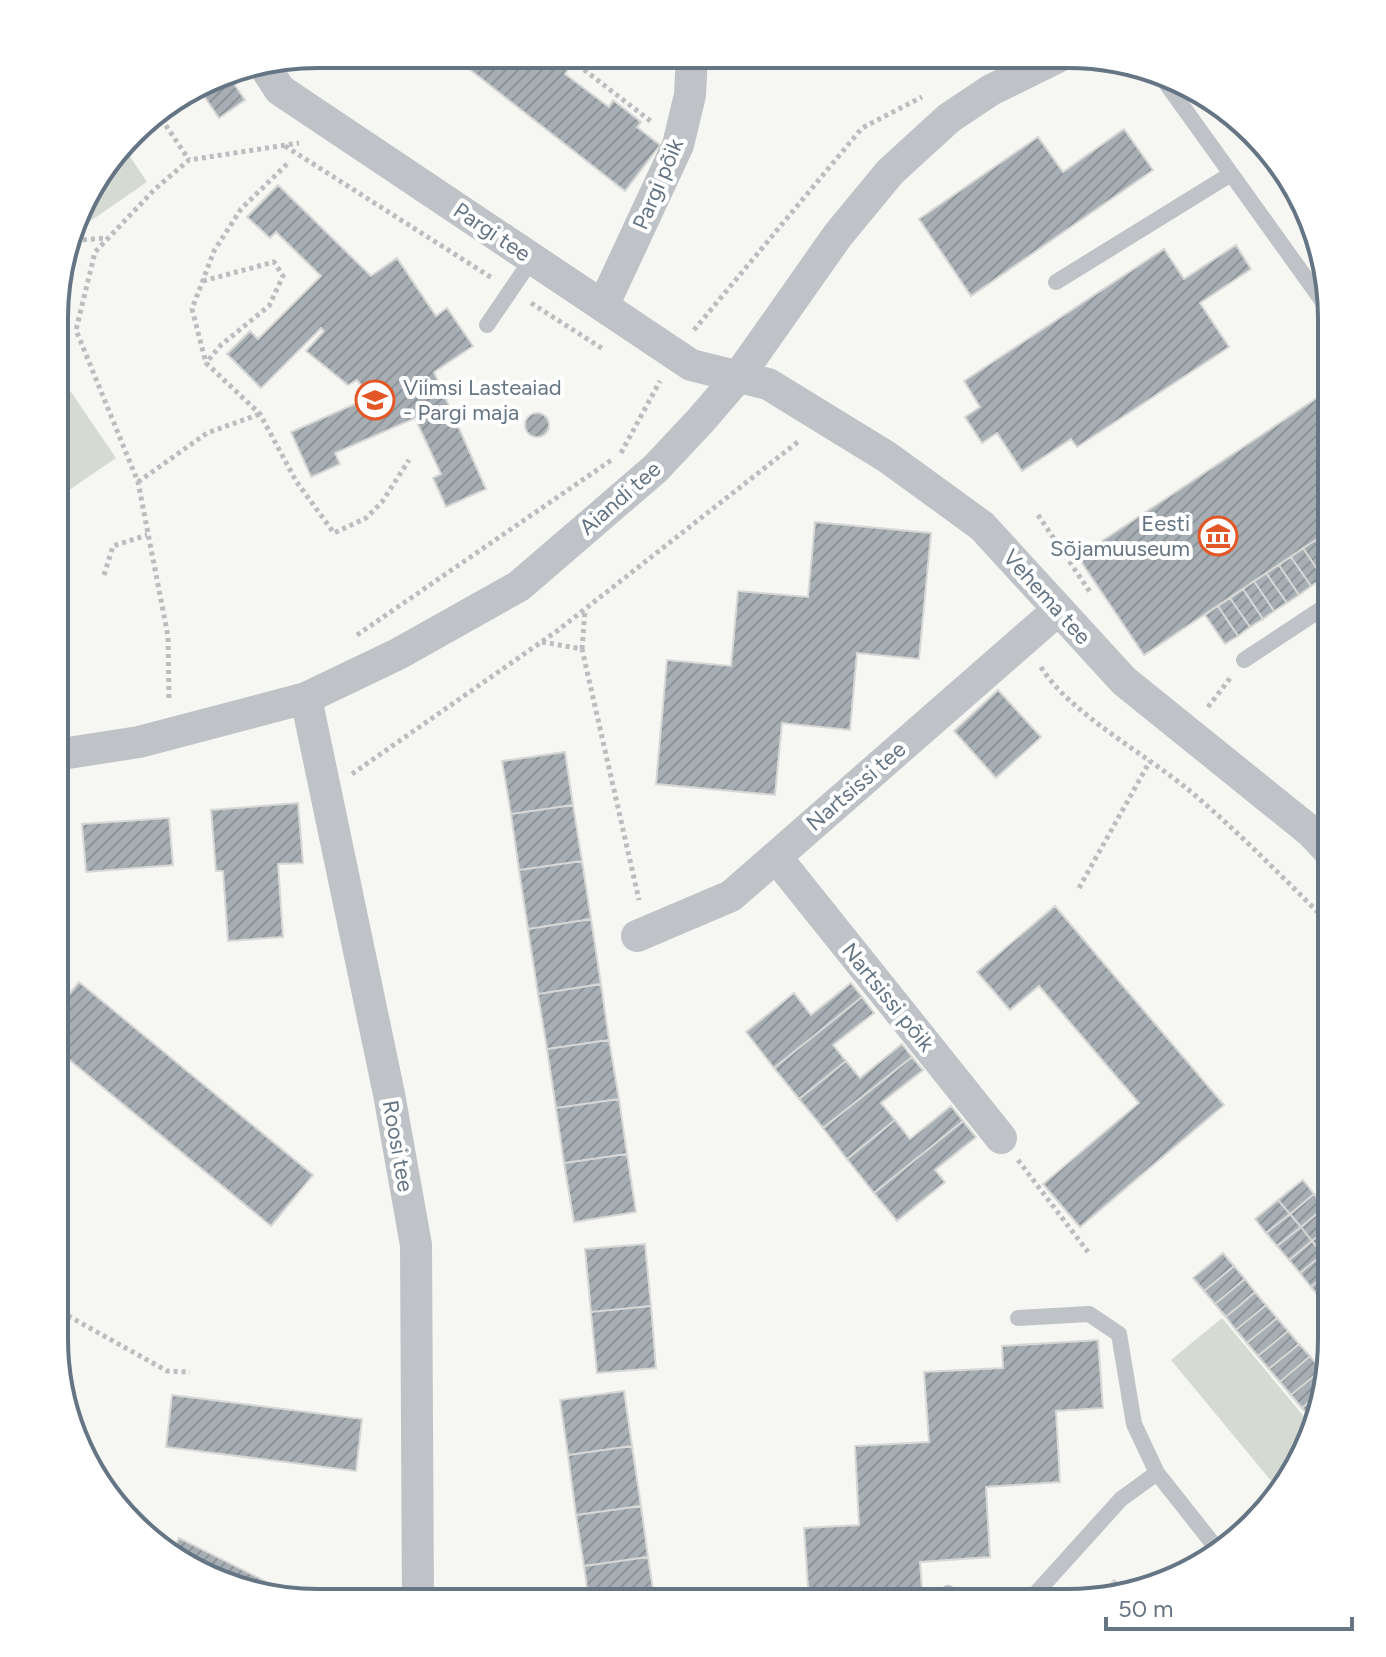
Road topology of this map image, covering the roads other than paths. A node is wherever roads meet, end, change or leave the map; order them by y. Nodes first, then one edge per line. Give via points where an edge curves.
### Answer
1 (691, 68) edge
2 (1036, 68) edge
3 (269, 73) edge
4 (1171, 90) edge
5 (1231, 174) junction
6 (532, 259) junction
7 (1056, 282) dead end
8 (1316, 293) edge
9 (603, 306) junction
10 (487, 325) dead end
11 (738, 377) junction
12 (1058, 610) junction
13 (1318, 611) edge
14 (1244, 660) road end
15 (306, 698) junction
16 (68, 753) edge
17 (1317, 839) edge
18 (776, 857) junction
19 (642, 934) road end
20 (1001, 1138) road end
21 (1018, 1318) dead end
22 (1157, 1473) junction
23 (1212, 1543) edge
24 (418, 1588) edge
25 (1041, 1588) edge

1 - 9 street, Pargi põik via 679,144
2 - 11 street, Aiandi tee via 949,118 890,172 838,235
3 - 6 street, Pargi tee via 280,90
4 - 5 lane
5 - 7 lane
5 - 8 lane
6 - 9 street, Pargi tee
6 - 10 lane
9 - 11 street, Pargi tee via 691,365
11 - 12 street, Vehema tee via 768,384 887,457 970,517
11 - 15 street, Aiandi tee via 655,469 519,586
12 - 17 street, Vehema tee via 1124,681
12 - 18 street, Nartsissi tee
13 - 14 lane
15 - 16 street, Aiandi tee via 139,742
15 - 24 street, Roosi tee via 416,1245
18 - 19 street, Nartsissi tee via 731,896
18 - 20 street, Nartsissi põik
21 - 22 lane via 1089,1314 1119,1334 1134,1424
22 - 23 lane
22 - 25 lane via 1121,1499

